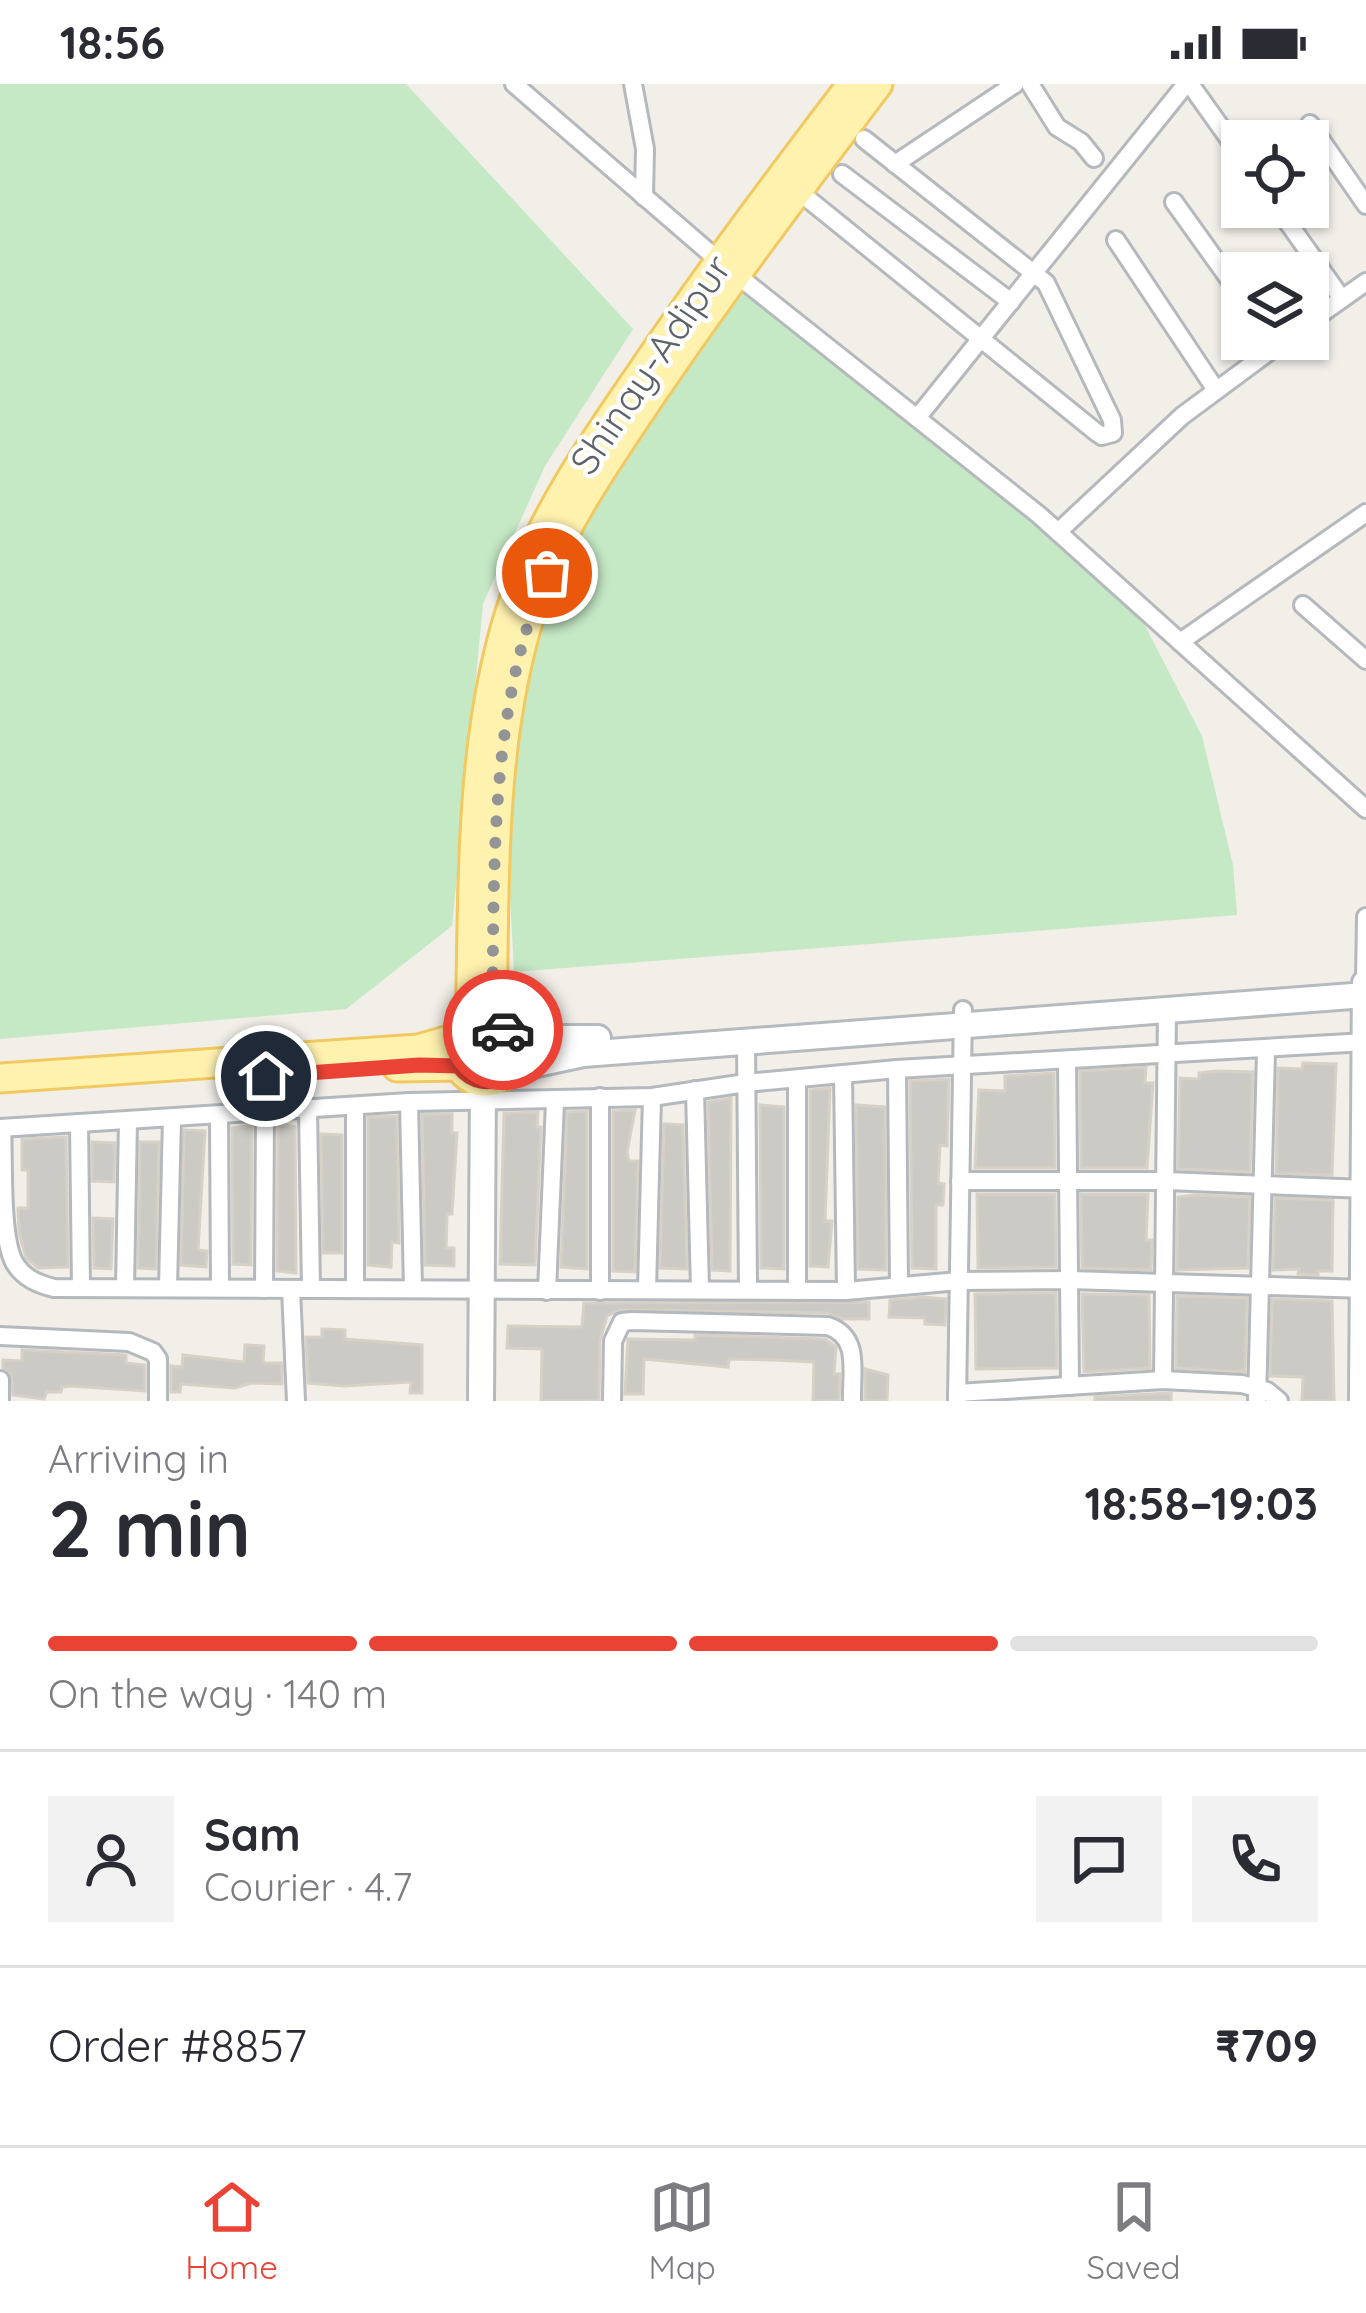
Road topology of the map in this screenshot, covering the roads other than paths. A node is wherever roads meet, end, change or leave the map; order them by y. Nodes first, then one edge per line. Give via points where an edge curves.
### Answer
1 (514, 84) edge
2 (632, 84) edge
3 (852, 84) edge
4 (878, 84) edge
5 (1015, 84) edge
6 (1030, 84) edge
7 (1188, 84) edge
8 (1221, 129) edge
9 (864, 139) dead end
10 (1329, 151) edge
11 (1094, 158) dead end
12 (895, 164) junction
13 (842, 174) dead end
14 (797, 190) junction
15 (644, 197) junction
16 (1174, 202) dead end
17 (1366, 205) edge
18 (1292, 228) edge
19 (1115, 240) dead end
20 (726, 267) junction
21 (1221, 268) edge
22 (1035, 273) junction
23 (1366, 282) edge
24 (1342, 299) junction
25 (1011, 302) junction
26 (1329, 308) edge
27 (981, 339) junction
28 (1255, 360) edge
29 (1216, 390) junction
30 (917, 418) junction
31 (1366, 514) edge
32 (1058, 532) junction
33 (1303, 605) dead end
34 (1180, 642) junction
35 (1366, 660) edge
36 (1366, 809) edge
37 (1366, 917) edge
38 (1365, 980) edge
39 (1365, 995) edge
40 (1166, 1010) junction
41 (963, 1018) junction
42 (483, 1032) junction
43 (746, 1041) junction
44 (1365, 1042) edge
45 (1266, 1051) junction
46 (1168, 1054) junction
47 (1067, 1060) junction
48 (962, 1064) junction
49 (458, 1066) junction
50 (897, 1069) junction
51 (509, 1070) junction
52 (843, 1074) junction
53 (0, 1078) edge
54 (797, 1079) junction
55 (746, 1083) junction
56 (695, 1090) junction
57 (483, 1092) junction
58 (0, 1095) edge
59 (600, 1097) junction
60 (652, 1097) junction
61 (409, 1102) junction
62 (554, 1102) junction
63 (355, 1106) junction
64 (308, 1109) junction
65 (266, 1112) junction
66 (219, 1114) junction
67 (172, 1118) junction
68 (128, 1120) junction
69 (79, 1123) junction
70 (1, 1128) edge
71 (960, 1181) junction
72 (1070, 1181) junction
73 (1167, 1181) junction
74 (1264, 1185) junction
75 (1366, 1189) edge
76 (1070, 1280) junction
77 (1166, 1280) junction
78 (958, 1281) junction
79 (1261, 1283) junction
80 (899, 1286) junction
81 (81, 1288) junction
82 (124, 1288) junction
83 (167, 1288) junction
84 (220, 1288) junction
85 (265, 1288) junction
86 (1366, 1288) edge
87 (311, 1289) junction
88 (355, 1289) junction
89 (412, 1289) junction
90 (482, 1289) junction
91 (646, 1290) junction
92 (700, 1290) junction
93 (748, 1290) junction
94 (547, 1291) junction
95 (600, 1291) junction
96 (797, 1291) junction
97 (846, 1291) junction
98 (291, 1298) junction
99 (0, 1336) edge
100 (0, 1380) edge
101 (1163, 1380) junction
102 (1184, 1381) junction
103 (1070, 1386) junction
104 (1257, 1394) edge
105 (957, 1397) edge
106 (0, 1401) edge
107 (158, 1401) edge
108 (296, 1401) edge
109 (481, 1401) edge
110 (612, 1401) edge
111 (852, 1401) edge
112 (1183, 1401) edge
113 (1280, 1401) edge
114 (1362, 1401) edge

1 - 15 street
2 - 15 street via 644,132
3 - 20 main road, Shinay-Adipur
4 - 14 main road, Shinay-Adipur
5 - 12 street
6 - 11 street via 1057,127
7 - 8 street
7 - 22 street
9 - 12 street
10 - 17 street
12 - 22 street
13 - 25 street
14 - 20 main road, Shinay-Adipur
14 - 27 street
15 - 20 street
16 - 21 street
18 - 24 street
19 - 29 street
20 - 30 street
20 - 42 main road, Shinay-Adipur via 595,442 515,594 485,739
22 - 25 street
22 - 27 street via 1054,294 1113,434 1096,432
23 - 24 street
24 - 26 street
25 - 27 street
27 - 30 street
28 - 29 street
29 - 32 street
30 - 32 street
31 - 34 street
32 - 34 street
33 - 35 street
34 - 36 street
37 - 38 street
38 - 39 main road
38 - 41 main road
39 - 40 main road
39 - 44 main road
40 - 41 main road
40 - 46 street
41 - 42 main road via 580,1039
41 - 43 main road
41 - 48 street
42 - 49 main road via 456,1046
42 - 51 main road via 514,1049
42 - 53 main road via 418,1049
43 - 51 main road via 583,1054
43 - 55 street
44 - 45 street
44 - 75 main road
45 - 46 street
45 - 74 street
46 - 47 street
46 - 73 street
47 - 48 street
47 - 72 street
48 - 50 street
48 - 71 street
49 - 57 main road
49 - 58 main road
50 - 52 street
50 - 80 street
51 - 57 main road
52 - 54 street
52 - 97 street
54 - 55 street
54 - 96 street
55 - 56 street
55 - 93 street
56 - 60 street
56 - 92 street
57 - 61 street
57 - 62 street
57 - 90 main road
59 - 60 street
59 - 62 street
59 - 95 street
60 - 91 street
61 - 63 street
61 - 89 street
62 - 94 street
63 - 64 street
63 - 88 street
64 - 65 street
64 - 87 street
65 - 66 street
65 - 85 street
66 - 67 street
66 - 84 street
67 - 68 street
67 - 83 street
68 - 69 street
68 - 82 street
69 - 70 street
69 - 81 street
70 - 81 street via 16,1265 37,1284
71 - 72 street
71 - 78 street
72 - 73 street
72 - 76 street
73 - 74 street
73 - 77 street
74 - 75 street
74 - 79 street
75 - 86 main road
76 - 77 street
76 - 78 street
76 - 103 street
77 - 79 street
77 - 101 street
78 - 80 street
78 - 105 street
79 - 86 street
79 - 104 street
80 - 97 street
81 - 82 street
82 - 83 street
83 - 84 street
84 - 85 street
85 - 98 street
86 - 114 main road
87 - 88 street
87 - 98 street
88 - 89 street
89 - 90 street
90 - 94 street
90 - 109 main road
91 - 92 street
91 - 95 street
92 - 93 street
93 - 96 street
94 - 95 street
96 - 97 street
98 - 108 street
99 - 107 street via 144,1346 158,1360
100 - 106 street
101 - 102 street
101 - 103 street
102 - 104 street
102 - 112 street
103 - 105 street
104 - 113 street
110 - 111 street via 613,1341 622,1322 632,1321 839,1330 851,1345

